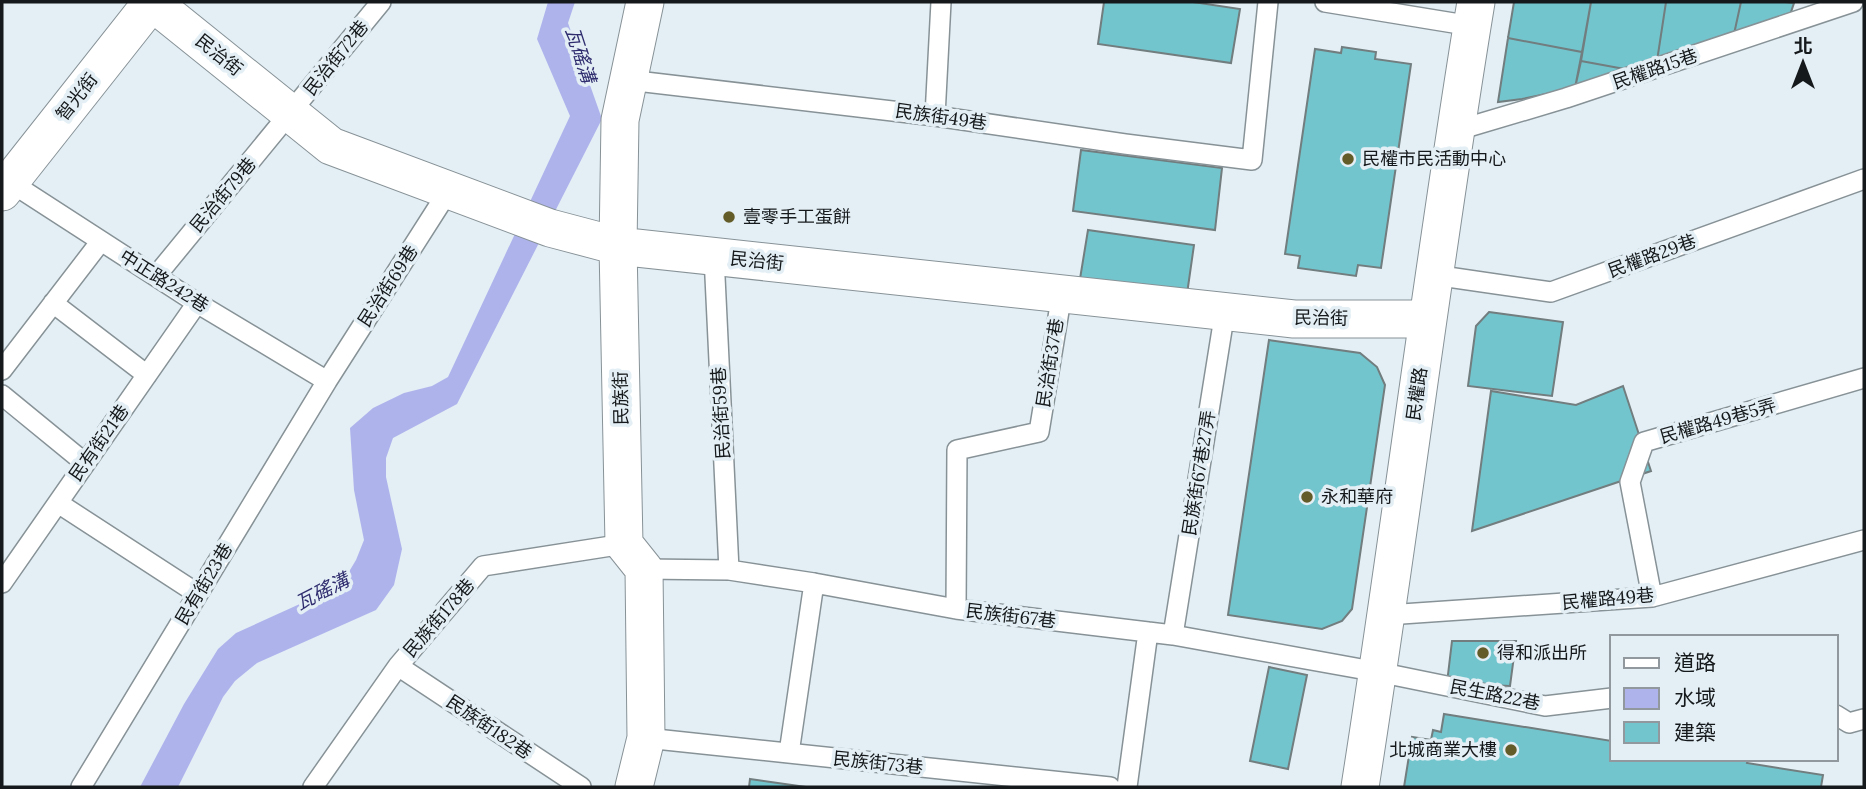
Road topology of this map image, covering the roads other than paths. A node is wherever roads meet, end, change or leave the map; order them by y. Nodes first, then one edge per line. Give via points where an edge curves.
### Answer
1 (152, 2) edge
2 (381, 2) edge
3 (645, 2) edge
4 (941, 2) edge
5 (1268, 2) edge
6 (1325, 2) edge
7 (1853, 2) edge
8 (1474, 14) edge
9 (628, 80) junction
10 (291, 113) junction
11 (935, 116) junction
12 (1455, 131) junction
13 (1864, 179) edge
14 (4, 185) edge
15 (449, 190) junction
16 (101, 241) junction
17 (618, 246) junction
18 (714, 256) junction
19 (1434, 275) junction
20 (156, 276) junction
21 (1062, 293) junction
22 (53, 303) junction
23 (197, 303) junction
24 (1225, 311) junction
25 (1427, 319) junction
26 (2, 370) edge
27 (147, 375) junction
28 (1864, 378) edge
29 (327, 381) junction
30 (2, 395) edge
31 (85, 463) junction
32 (58, 503) junction
33 (1864, 540) edge
34 (634, 557) junction
35 (729, 570) junction
36 (4, 574) edge
37 (814, 583) junction
38 (198, 594) junction
39 (1653, 597) junction
40 (956, 609) junction
41 (1387, 615) junction
42 (1149, 632) junction
43 (1173, 635) junction
44 (398, 666) junction
45 (1378, 672) junction
46 (1610, 698) edge
47 (1838, 716) edge
48 (1864, 719) edge
49 (646, 738) junction
50 (789, 753) junction
51 (81, 787) edge
52 (313, 787) edge
53 (581, 787) edge
54 (634, 787) edge
55 (1110, 787) edge
56 (1127, 787) edge
57 (1360, 787) edge

1 - 10 street, 民治街
1 - 14 street, 智光街
2 - 10 lane, 民治街72巷
3 - 9 street, 民族街
4 - 11 lane
5 - 11 lane, 民族街49巷 via 1252,160
6 - 8 lane
7 - 12 lane, 民權路15巷
8 - 12 street, 民權路
9 - 11 lane, 民族街49巷
9 - 17 street, 民族街 via 620,120
10 - 15 street, 民治街 via 331,146
10 - 20 lane, 民治街79巷
12 - 19 street, 民權路
13 - 19 lane, 民權路29巷 via 1551,292
14 - 16 lane, 中正路242巷
15 - 17 street, 民治街 via 550,228
15 - 29 lane, 民治街69巷
16 - 20 lane, 中正路242巷
16 - 22 lane
17 - 18 street, 民治街
17 - 34 street, 民族街
18 - 21 street, 民治街
18 - 35 lane, 民治街59巷
19 - 25 street, 民權路
20 - 23 lane, 中正路242巷
21 - 24 street, 民治街
21 - 40 lane, 民治街37巷 via 1039,432 957,450
22 - 26 lane
22 - 27 lane
23 - 27 lane, 民有街21巷
23 - 29 lane, 中正路242巷
24 - 25 street, 民治街 via 1294,319
24 - 43 lane, 民族街67巷27弄
25 - 41 street, 民權路
27 - 31 lane, 民有街21巷
28 - 39 lane, 民權路49巷5弄 via 1644,442 1630,482
29 - 38 lane, 民有街23巷
30 - 31 lane
31 - 32 lane, 民有街21巷
32 - 36 lane, 民有街21巷
32 - 38 lane
33 - 39 lane, 民權路49巷
34 - 35 lane, 民族街67巷
34 - 44 lane, 民族街178巷 via 483,566
34 - 49 street, 民族街
35 - 37 lane, 民族街67巷
37 - 40 lane, 民族街67巷
37 - 50 lane
38 - 51 lane, 民有街23巷
39 - 41 lane, 民權路49巷
40 - 42 lane, 民族街67巷
41 - 45 street, 民權路
42 - 43 lane, 民族街67巷
42 - 56 lane
43 - 45 lane, 民族街67巷
44 - 52 lane, 民族街178巷
44 - 53 lane, 民族街182巷
45 - 46 lane, 民生路22巷 via 1545,706
45 - 57 street, 民權路
47 - 48 lane via 1849,723
49 - 50 lane, 民族街73巷
49 - 54 street, 民族街
50 - 55 lane, 民族街73巷

